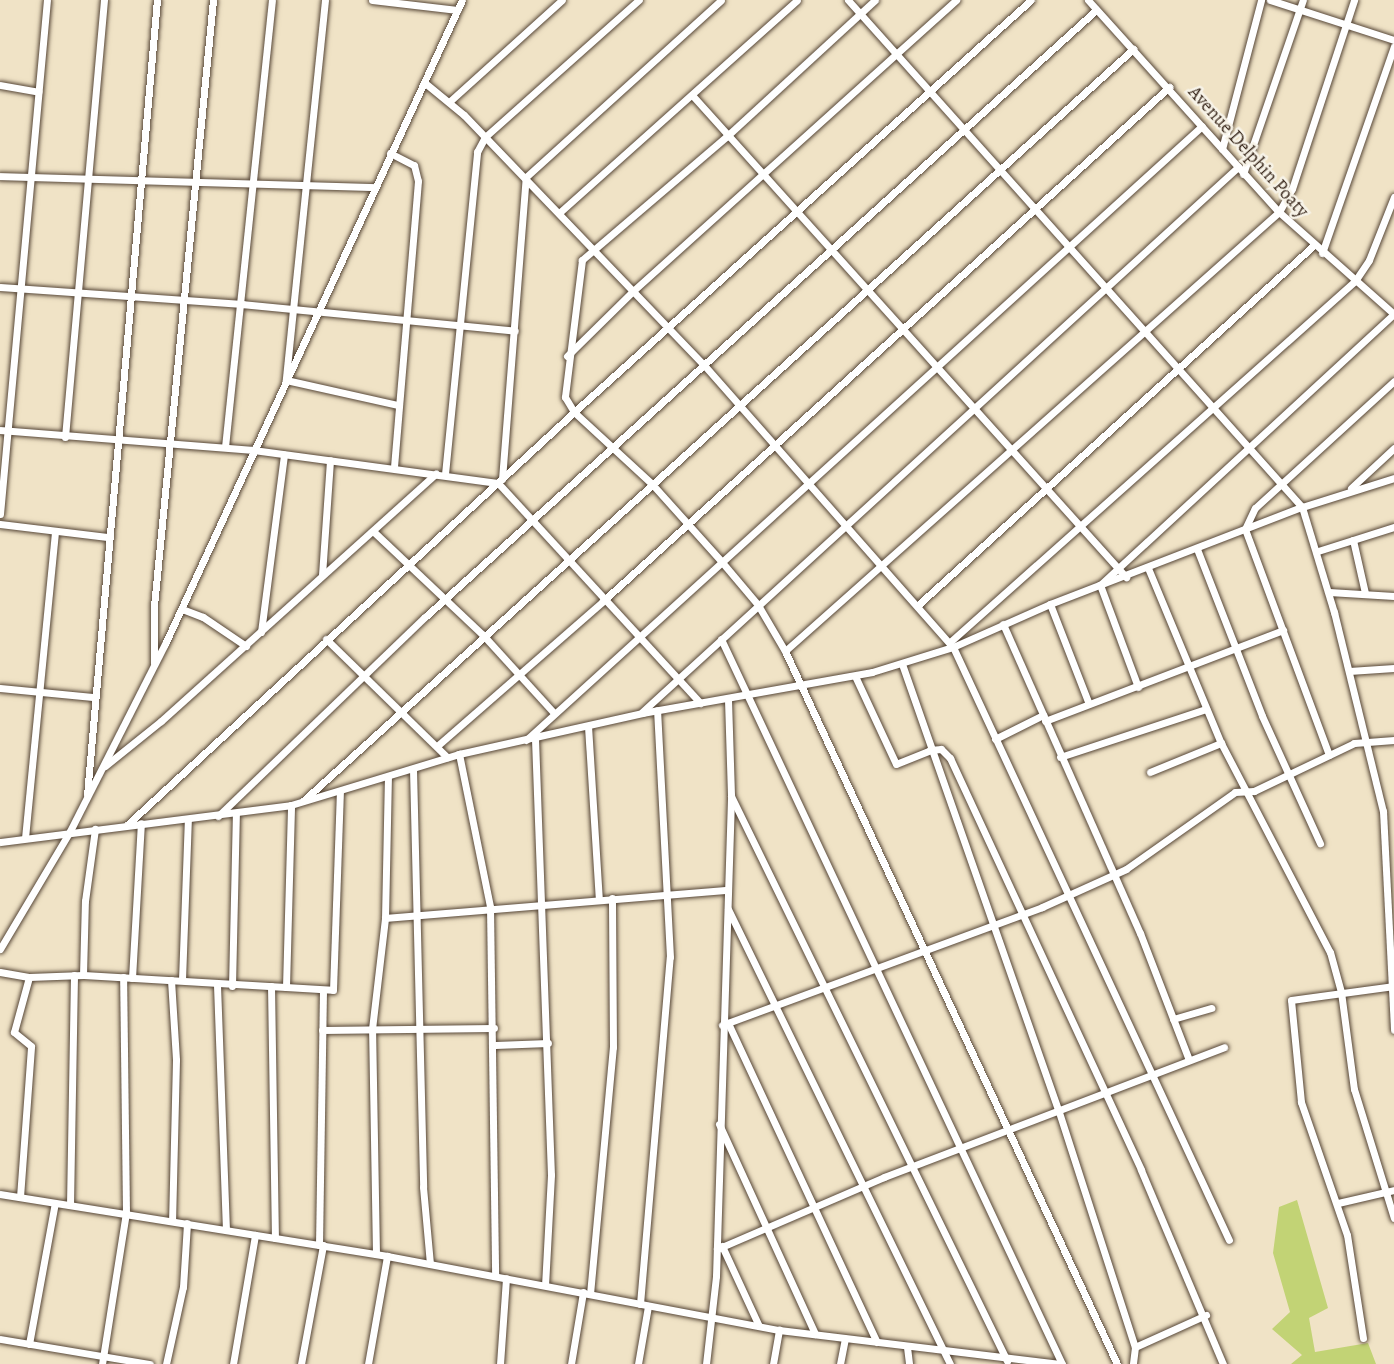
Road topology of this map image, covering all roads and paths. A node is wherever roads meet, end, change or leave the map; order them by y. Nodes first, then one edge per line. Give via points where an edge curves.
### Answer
1 (47, 0) edge
2 (104, 0) edge
3 (157, 0) edge
4 (213, 0) edge
5 (272, 0) edge
6 (325, 0) edge
7 (372, 0) edge
8 (463, 0) edge
9 (562, 0) edge
10 (639, 0) edge
11 (721, 0) edge
12 (797, 0) edge
13 (848, 0) edge
14 (874, 0) edge
15 (956, 0) edge
16 (1031, 0) edge
17 (1087, 0) edge
18 (1261, 0) edge
19 (1270, 0) edge
20 (1303, 0) edge
21 (1354, 0) edge
22 (1300, 9) junction
23 (457, 10) junction
24 (1096, 10) junction
25 (859, 13) junction
26 (1346, 24) junction
27 (1394, 40) edge
28 (1394, 46) edge
29 (1133, 49) junction
30 (895, 56) junction
31 (425, 83) junction
32 (0, 85) edge
33 (1169, 87) junction
34 (38, 92) junction
35 (928, 93) junction
36 (692, 95) junction
37 (449, 102) junction
38 (1202, 126) junction
39 (964, 130) junction
40 (727, 136) junction
41 (485, 137) junction
42 (1222, 149) junction
43 (390, 153) junction
44 (1001, 167) junction
45 (1241, 170) junction
46 (764, 173) junction
47 (0, 176) edge
48 (30, 176) junction
49 (90, 177) junction
50 (526, 177) junction
51 (141, 178) junction
52 (198, 179) junction
53 (253, 181) junction
54 (307, 184) junction
55 (375, 187) junction
56 (1394, 197) edge
57 (1036, 207) junction
58 (799, 209) junction
59 (1279, 212) junction
60 (559, 214) junction
61 (1069, 246) junction
62 (1313, 246) junction
63 (831, 248) junction
64 (595, 251) junction
65 (1322, 253) junction
66 (1355, 281) junction
67 (868, 286) junction
68 (1106, 287) junction
69 (0, 288) edge
70 (19, 289) junction
71 (633, 291) junction
72 (79, 292) junction
73 (131, 297) junction
74 (186, 300) junction
75 (242, 304) junction
76 (292, 309) junction
77 (320, 311) junction
78 (1394, 314) edge
79 (406, 321) junction
80 (459, 324) junction
81 (668, 328) junction
82 (903, 328) junction
83 (1146, 329) junction
84 (515, 331) junction
85 (567, 356) junction
86 (704, 365) junction
87 (936, 365) junction
88 (1181, 368) junction
89 (286, 380) junction
90 (1394, 381) edge
91 (739, 404) junction
92 (398, 405) junction
93 (1213, 406) junction
94 (975, 407) junction
95 (574, 412) junction
96 (0, 430) edge
97 (11, 432) junction
98 (65, 437) junction
99 (119, 440) junction
100 (173, 444) junction
101 (772, 444) junction
102 (1248, 446) junction
103 (225, 447) junction
104 (615, 447) junction
105 (1394, 448) edge
106 (253, 450) junction
107 (1014, 450) junction
108 (284, 454) junction
109 (330, 460) junction
110 (394, 468) junction
111 (436, 473) junction
112 (445, 474) junction
113 (1394, 478) edge
114 (500, 481) junction
115 (807, 482) junction
116 (652, 484) junction
117 (1282, 484) junction
118 (1047, 486) junction
119 (1350, 489) junction
120 (1302, 507) junction
121 (0, 514) edge
122 (533, 523) junction
123 (687, 523) junction
124 (845, 523) junction
125 (0, 524) edge
126 (1083, 524) junction
127 (1394, 527) edge
128 (1245, 529) junction
129 (55, 531) junction
130 (373, 531) junction
131 (107, 537) junction
132 (1353, 540) junction
133 (1197, 549) junction
134 (1318, 551) junction
135 (568, 561) junction
136 (721, 561) junction
137 (408, 565) junction
138 (883, 566) junction
139 (1117, 567) junction
140 (1148, 568) junction
141 (322, 575) junction
142 (1126, 577) junction
143 (1100, 585) junction
144 (1329, 592) junction
145 (1365, 593) junction
146 (1394, 596) edge
147 (446, 600) junction
148 (603, 601) junction
149 (1050, 604) junction
150 (758, 605) junction
151 (918, 605) junction
152 (182, 609) junction
153 (1003, 624) junction
154 (1283, 630) junction
155 (261, 632) junction
156 (483, 635) junction
157 (637, 636) junction
158 (326, 639) junction
159 (721, 639) junction
160 (951, 645) junction
161 (246, 646) junction
162 (1235, 649) junction
163 (785, 652) junction
164 (154, 663) junction
165 (902, 664) junction
166 (1188, 667) junction
167 (1394, 668) edge
168 (1349, 671) junction
169 (520, 675) junction
170 (363, 676) junction
171 (855, 676) junction
172 (677, 679) junction
173 (802, 682) junction
174 (1138, 687) junction
175 (0, 688) edge
176 (39, 692) junction
177 (748, 693) junction
178 (93, 697) junction
179 (728, 698) junction
180 (700, 703) junction
181 (1089, 704) junction
182 (1206, 709) junction
183 (402, 710) junction
184 (657, 710) junction
185 (553, 712) junction
186 (642, 713) junction
187 (1044, 718) junction
188 (588, 726) junction
189 (535, 739) junction
190 (995, 739) junction
191 (1367, 739) junction
192 (1394, 740) edge
193 (525, 741) junction
194 (1221, 743) junction
195 (437, 746) junction
196 (930, 750) junction
197 (459, 754) junction
198 (1329, 754) junction
199 (447, 757) junction
200 (1059, 757) junction
201 (104, 766) junction
202 (412, 769) junction
203 (1150, 772) dead end
204 (1288, 775) junction
205 (387, 777) junction
206 (340, 792) junction
207 (1246, 792) junction
208 (731, 795) junction
209 (87, 799) junction
210 (303, 801) junction
211 (291, 805) junction
212 (236, 814) junction
213 (217, 817) junction
214 (188, 820) junction
215 (141, 823) junction
216 (128, 824) junction
217 (95, 829) junction
218 (70, 831) junction
219 (25, 838) junction
220 (0, 842) edge
221 (1320, 843) dead end
222 (1115, 876) junction
223 (728, 890) junction
224 (669, 894) junction
225 (1070, 895) junction
226 (612, 898) junction
227 (599, 900) junction
228 (545, 903) junction
229 (490, 907) junction
230 (727, 908) junction
231 (419, 912) junction
232 (1022, 915) junction
233 (386, 918) junction
234 (992, 926) junction
235 (0, 949) edge
236 (926, 952) junction
237 (876, 971) junction
238 (0, 972) edge
239 (78, 975) junction
240 (29, 977) junction
241 (123, 977) junction
242 (132, 978) junction
243 (171, 980) junction
244 (181, 980) junction
245 (217, 985) junction
246 (232, 986) junction
247 (271, 986) junction
248 (1391, 986) edge
249 (286, 987) junction
250 (323, 989) junction
251 (826, 990) junction
252 (1341, 992) junction
253 (778, 1007) junction
254 (1211, 1008) dead end
255 (1174, 1019) junction
256 (725, 1024) junction
257 (494, 1028) junction
258 (419, 1029) junction
259 (322, 1030) junction
260 (372, 1030) junction
261 (1394, 1030) edge
262 (548, 1043) junction
263 (495, 1045) junction
264 (1224, 1047) dead end
265 (1189, 1060) junction
266 (1153, 1073) junction
267 (1105, 1091) junction
268 (1058, 1109) junction
269 (718, 1121) junction
270 (1008, 1129) junction
271 (960, 1149) junction
272 (910, 1167) junction
273 (864, 1186) junction
274 (1390, 1191) edge
275 (0, 1194) edge
276 (20, 1197) junction
277 (55, 1203) junction
278 (1338, 1203) junction
279 (70, 1205) junction
280 (812, 1207) junction
281 (126, 1213) junction
282 (1394, 1218) edge
283 (172, 1220) junction
284 (187, 1223) junction
285 (768, 1227) junction
286 (226, 1229) junction
287 (255, 1235) junction
288 (275, 1238) junction
289 (1229, 1240) dead end
290 (321, 1245) junction
291 (720, 1247) junction
292 (376, 1254) junction
293 (387, 1256) junction
294 (430, 1264) junction
295 (495, 1276) junction
296 (506, 1278) junction
297 (545, 1285) junction
298 (587, 1293) junction
299 (644, 1305) junction
300 (1206, 1315) junction
301 (713, 1318) junction
302 (759, 1326) junction
303 (779, 1329) junction
304 (815, 1334) junction
305 (845, 1338) junction
306 (1363, 1338) dead end
307 (0, 1339) edge
308 (877, 1342) junction
309 (29, 1344) junction
310 (907, 1346) junction
311 (1135, 1347) junction
312 (945, 1352) junction
313 (102, 1360) edge
314 (1007, 1362) edge
315 (150, 1364) edge
316 (166, 1364) edge
317 (233, 1364) edge
318 (301, 1364) edge
319 (368, 1364) edge
320 (500, 1364) edge
321 (571, 1364) edge
322 (638, 1364) edge
323 (706, 1364) edge
324 (773, 1364) edge
325 (840, 1364) edge
326 (909, 1364) edge
327 (950, 1364) edge
328 (1117, 1364) edge
329 (1133, 1364) edge
330 (1223, 1364) edge

1 - 34 street
2 - 49 street
3 - 51 street
4 - 52 street
5 - 53 street
6 - 54 street
7 - 23 street
8 - 23 street
9 - 37 street
10 - 41 street
11 - 50 street
12 - 36 street
13 - 25 street
14 - 25 street
15 - 30 street
16 - 35 street
17 - 24 street, Avenue Delphin Poaty
18 - 42 street
19 - 22 street
20 - 22 street
21 - 26 street
22 - 26 street
22 - 45 street
23 - 31 street
24 - 29 street, Avenue Delphin Poaty
24 - 39 street
25 - 30 street
25 - 40 street
26 - 27 street
26 - 59 street via 1292,190
28 - 65 street
29 - 33 street, Avenue Delphin Poaty
29 - 44 street
30 - 35 street
30 - 46 street
31 - 37 street
31 - 43 street
32 - 34 street
33 - 38 street, Avenue Delphin Poaty
33 - 57 street
34 - 48 street
35 - 39 street
35 - 58 street
36 - 40 street
36 - 60 street
37 - 41 street
38 - 42 street, Avenue Delphin Poaty
38 - 61 street
39 - 44 street
39 - 63 street
40 - 46 street
40 - 64 street
41 - 50 street
41 - 80 street via 477,152 471,187
42 - 45 street, Avenue Delphin Poaty
43 - 55 street
43 - 79 street via 417,171
44 - 57 street
44 - 67 street
45 - 59 street, Avenue Delphin Poaty
45 - 68 street
46 - 58 street
46 - 71 street
47 - 48 street
48 - 49 street
48 - 70 street
49 - 51 street
49 - 72 street
50 - 60 street
50 - 84 street
51 - 52 street
51 - 73 street
52 - 53 street
52 - 74 street
53 - 54 street
53 - 75 street
54 - 55 street
54 - 76 street
55 - 77 street
56 - 66 street via 1369,260
57 - 61 street
57 - 82 street
58 - 63 street
58 - 81 street
59 - 62 street, Avenue Delphin Poaty
59 - 83 street
60 - 64 street
61 - 68 street
61 - 87 street
62 - 65 street, Avenue Delphin Poaty
62 - 88 street
63 - 67 street
63 - 86 street
64 - 71 street
64 - 85 street via 579,265
65 - 66 street, Avenue Delphin Poaty
66 - 78 street, Avenue Delphin Poaty
66 - 93 street
67 - 82 street
67 - 91 street
68 - 83 street
68 - 94 street
69 - 70 street
70 - 72 street
70 - 97 street
71 - 81 street
71 - 85 street
72 - 73 street
72 - 98 street
73 - 74 street
73 - 99 street
74 - 75 street
74 - 100 street
75 - 76 street
75 - 103 street
76 - 77 street
76 - 89 street
77 - 79 street
77 - 89 street
78 - 102 street
79 - 80 street
79 - 92 street
80 - 84 street
80 - 112 street
81 - 86 street
81 - 95 street
82 - 87 street
82 - 101 street
83 - 88 street
83 - 107 street
84 - 114 street
85 - 95 street via 565,397
86 - 91 street
86 - 104 street
87 - 94 street
87 - 115 street
88 - 93 street
88 - 118 street
89 - 92 street
89 - 106 street
90 - 117 street
91 - 101 street
91 - 116 street
92 - 110 street
93 - 102 street
93 - 126 street
94 - 107 street
94 - 124 street
95 - 104 street
95 - 114 street
96 - 97 street
97 - 98 street
97 - 121 street
98 - 99 street
99 - 100 street
99 - 131 street
100 - 103 street
100 - 164 street via 154,606
101 - 115 street
101 - 123 street
102 - 117 street
102 - 139 street
103 - 106 street
104 - 116 street
104 - 122 street
105 - 119 street
106 - 108 street
106 - 152 street
107 - 118 street
107 - 138 street
108 - 109 street
108 - 155 street
109 - 110 street
109 - 141 street
110 - 111 street
111 - 112 street
111 - 130 street
112 - 114 street
113 - 119 street
114 - 122 street
114 - 137 street
115 - 124 street
115 - 136 street
116 - 123 street
116 - 135 street
117 - 120 street
117 - 128 street via 1255,508
118 - 126 street
118 - 151 street
119 - 120 street
120 - 128 street
120 - 134 street
122 - 135 street
122 - 147 street
123 - 136 street
123 - 148 street
124 - 138 street
124 - 150 street
125 - 129 street
126 - 139 street
126 - 160 street
127 - 132 street
128 - 133 street
128 - 154 street
129 - 131 street
129 - 176 street
130 - 137 street
130 - 141 street
131 - 178 street
132 - 134 street
132 - 145 street
133 - 140 street
133 - 162 street
134 - 144 street
135 - 148 street
135 - 156 street
136 - 150 street
136 - 157 street
137 - 147 street
137 - 158 street
138 - 151 street
138 - 163 street
139 - 142 street
139 - 143 street
140 - 142 street
140 - 166 street
141 - 155 street
142 - 143 street
143 - 149 street
143 - 174 street
144 - 145 street
144 - 168 street
145 - 146 street
147 - 156 street
147 - 170 street
148 - 157 street
148 - 169 street
149 - 153 street
149 - 181 street
150 - 159 street
150 - 163 street
151 - 160 street
152 - 161 street via 203,617
152 - 164 street
153 - 160 street
153 - 187 street
154 - 162 street
154 - 198 street
155 - 161 street
156 - 169 street
156 - 183 street
157 - 172 street
157 - 185 street
158 - 170 street
158 - 216 street
159 - 172 street
159 - 177 street
160 - 165 street
160 - 190 street
161 - 201 street
162 - 166 street
162 - 204 street
163 - 173 street
164 - 201 street
165 - 171 street
165 - 196 street
166 - 174 street
166 - 182 street
167 - 168 street
168 - 191 street
169 - 185 street
169 - 195 street
170 - 183 street
170 - 213 street
171 - 173 street
171 - 196 street via 893,761 901,765
172 - 180 street
172 - 186 street
173 - 177 street
173 - 236 street
174 - 181 street
175 - 176 street
176 - 178 street
176 - 219 street
177 - 179 street
177 - 237 street
178 - 209 street
179 - 180 street
179 - 208 street
180 - 184 street
181 - 187 street
182 - 194 street
182 - 200 street
183 - 195 street
183 - 210 street
184 - 186 street
184 - 224 street
185 - 193 street
186 - 188 street
187 - 190 street
187 - 200 street
188 - 189 street
188 - 227 street
189 - 193 street
189 - 228 street
190 - 225 street
191 - 192 street
191 - 198 street
191 - 248 street via 1385,830
193 - 197 street
194 - 203 street
194 - 207 street
195 - 199 street
196 - 232 street via 941,749 950,758
196 - 234 street
197 - 199 street
197 - 229 street
198 - 204 street
199 - 202 street
200 - 222 street
201 - 209 street
202 - 205 street
202 - 231 street
204 - 207 street
204 - 221 street
205 - 206 street
205 - 233 street
206 - 210 street
206 - 250 street via 335,988
207 - 222 street via 1222,799
207 - 252 street via 1330,952
208 - 223 street
208 - 251 street
209 - 218 street
210 - 211 street
211 - 212 street
211 - 249 street
212 - 213 street
212 - 246 street
213 - 214 street
214 - 215 street
214 - 244 street
215 - 216 street
215 - 242 street
216 - 217 street
217 - 218 street
217 - 239 street
218 - 219 street
218 - 235 street
219 - 220 street
222 - 225 street
222 - 255 street
223 - 224 street
223 - 230 street
224 - 226 street
224 - 299 street via 669,991
225 - 232 street
225 - 266 street
226 - 227 street
226 - 298 street via 613,1047
227 - 228 street
228 - 229 street
228 - 262 street
229 - 231 street
229 - 257 street
230 - 253 street
230 - 256 street
231 - 233 street
231 - 258 street
232 - 234 street
232 - 267 street
233 - 260 street
234 - 236 street
234 - 268 street
236 - 237 street
236 - 270 street
237 - 251 street
237 - 271 street
238 - 240 street
239 - 240 street
239 - 241 street
239 - 279 street
240 - 276 street via 14,1032 31,1046
241 - 242 street
241 - 281 street
242 - 243 street
243 - 244 street
243 - 283 street via 176,1060
244 - 245 street
245 - 246 street
245 - 286 street
246 - 247 street
247 - 249 street
247 - 288 street
248 - 252 street
248 - 261 street
249 - 250 street
250 - 259 street
251 - 253 street
251 - 272 street
252 - 274 street via 1354,1089
252 - 278 street via 1291,1000 1301,1102
253 - 256 street
253 - 273 street
254 - 255 street
255 - 265 street
256 - 269 street
256 - 280 street
257 - 258 street
257 - 263 street
258 - 260 street
258 - 294 street
259 - 260 street
259 - 290 street
260 - 292 street
262 - 263 street
262 - 297 street via 551,1175
263 - 295 street
264 - 265 street
265 - 266 street
266 - 267 street
266 - 289 street
267 - 268 street
267 - 300 street
268 - 270 street
268 - 311 street
269 - 285 street
269 - 291 street
270 - 271 street
270 - 328 street
271 - 272 street
271 - 314 street via 1062,1364
272 - 273 street
272 - 314 street
273 - 280 street
273 - 312 street
274 - 278 street
274 - 282 street
275 - 276 street
276 - 277 street
277 - 279 street
277 - 309 street
278 - 306 street via 1352,1259
279 - 281 street
280 - 285 street
280 - 308 street
281 - 283 street
281 - 313 street
283 - 284 street
284 - 286 street
284 - 316 street via 183,1287
285 - 291 street
285 - 304 street
286 - 287 street
287 - 288 street
287 - 317 street
288 - 290 street
290 - 292 street
290 - 318 street
291 - 301 street
291 - 302 street
292 - 293 street
293 - 294 street
293 - 319 street
294 - 295 street
295 - 296 street
296 - 297 street
296 - 320 street
297 - 298 street
298 - 299 street
298 - 321 street
299 - 301 street
299 - 322 street
300 - 311 street
300 - 330 street
301 - 302 street
301 - 323 street
302 - 303 street
303 - 304 street
303 - 324 street
304 - 305 street
305 - 308 street
305 - 325 street
307 - 309 street
308 - 310 street
309 - 313 street
310 - 312 street
310 - 326 street
311 - 329 street
312 - 314 street
312 - 327 street
313 - 315 street

